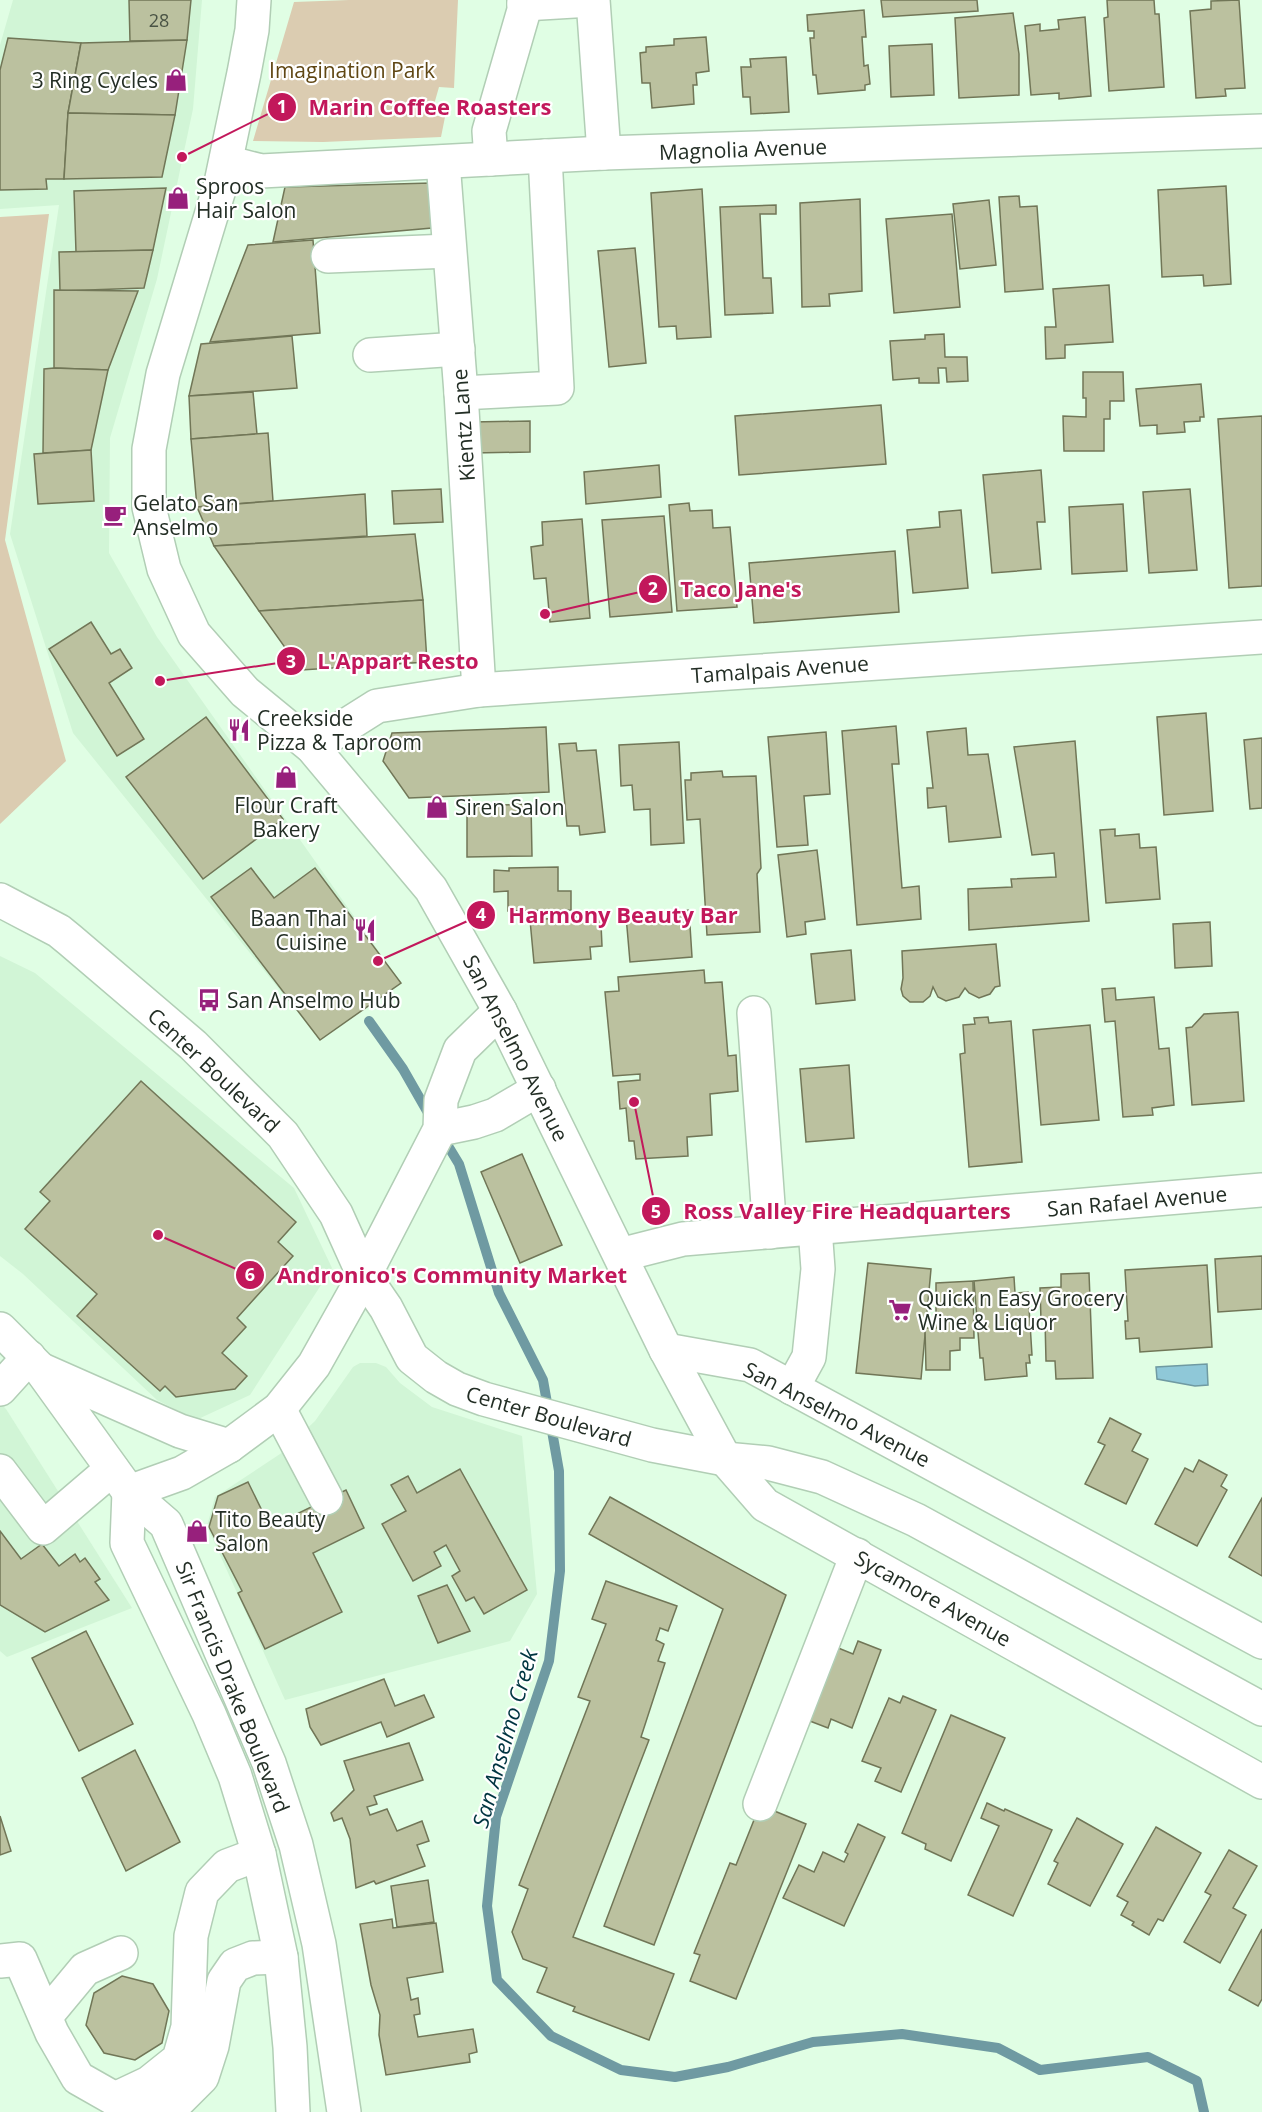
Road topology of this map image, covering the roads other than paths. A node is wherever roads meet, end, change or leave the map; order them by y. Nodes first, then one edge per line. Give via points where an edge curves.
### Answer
1 (254, 0) edge
2 (592, 0) edge
3 (524, 2) edge
4 (1262, 131) edge
5 (604, 153) junction
6 (545, 156) junction
7 (491, 159) junction
8 (226, 162) junction
9 (443, 162) junction
10 (449, 250) junction
11 (328, 256) dead end
12 (458, 349) junction
13 (370, 356) dead end
14 (461, 393) junction
15 (1262, 637) edge
16 (479, 690) junction
17 (312, 747) junction
18 (0, 900) edge
19 (500, 1011) junction
20 (754, 1013) dead end
21 (538, 1089) junction
22 (440, 1129) junction
23 (1262, 1190) edge
24 (815, 1228) junction
25 (770, 1232) junction
26 (620, 1255) junction
27 (364, 1276) junction
28 (0, 1329) edge
29 (666, 1350) junction
30 (35, 1363) junction
31 (792, 1388) junction
32 (0, 1389) edge
33 (279, 1409) junction
34 (230, 1446) junction
35 (725, 1459) junction
36 (0, 1471) edge
37 (121, 1481) junction
38 (326, 1498) dead end
39 (857, 1556) junction
40 (1262, 1642) edge
41 (1262, 1709) edge
42 (1262, 1782) edge
43 (760, 1804) dead end
44 (259, 1854) junction
45 (121, 1953) dead end
46 (281, 1957) junction
47 (0, 1961) edge
48 (46, 2016) junction
49 (115, 2105) edge
50 (293, 2112) edge
51 (344, 2112) edge

1 - 8 street, San Anselmo Avenue via 252,30
2 - 3 street
2 - 5 street
3 - 7 street via 489,131
4 - 5 street, Magnolia Avenue
5 - 6 street, Magnolia Avenue
6 - 7 street, Magnolia Avenue
6 - 14 street via 557,388
7 - 9 street, Magnolia Avenue
8 - 9 street, Magnolia Avenue via 261,171
8 - 17 street, San Anselmo Avenue via 164,374 149,449 149,507 164,569 194,634 245,692
9 - 10 street, Kientz Lane
10 - 11 street
10 - 12 street, Kientz Lane
12 - 13 street
12 - 14 street, Kientz Lane
14 - 16 street, Kientz Lane
15 - 16 street, Tamalpais Avenue
16 - 17 street, Tamalpais Avenue via 377,706
17 - 19 street, San Anselmo Avenue via 431,889
18 - 27 street, Center Boulevard via 70,940 193,1045 283,1135 336,1214
19 - 21 street, San Anselmo Avenue
19 - 22 street via 460,1050 441,1100
20 - 25 street
21 - 22 street via 495,1115
21 - 26 street, San Anselmo Avenue
22 - 27 street
23 - 24 street, San Rafael Avenue
24 - 25 street, San Rafael Avenue
24 - 31 street via 818,1269 809,1358
25 - 26 street, San Rafael Avenue via 683,1239
26 - 29 street, San Anselmo Avenue
27 - 33 street via 314,1365
27 - 35 street, Center Boulevard via 412,1358 457,1389 652,1445
28 - 30 street, Sir Francis Drake Boulevard
29 - 31 street, San Anselmo Avenue via 750,1365
29 - 35 street, Sycamore Avenue
30 - 32 street
30 - 34 street via 180,1431
30 - 37 street, Sir Francis Drake Boulevard
31 - 40 street, San Anselmo Avenue
33 - 34 street
33 - 38 street
34 - 37 street via 182,1473
35 - 39 street, Sycamore Avenue via 765,1505
35 - 41 street, Center Boulevard via 768,1463 822,1477 915,1520
36 - 37 street via 43,1528
37 - 44 street, Sir Francis Drake Boulevard via 128,1543 209,1714 235,1776
37 - 51 street, Sir Francis Drake Boulevard via 166,1524 269,1763 296,1845 319,1944
39 - 42 street, Sycamore Avenue
39 - 43 street
44 - 46 street, Sir Francis Drake Boulevard
44 - 49 street via 227,1866 202,1892 191,1936 188,2028 179,2060
45 - 48 street via 85,1969
46 - 49 street via 235,1965 224,1981 202,2077 176,2103 155,2110
46 - 50 street, Sir Francis Drake Boulevard
47 - 48 street via 20,1959
48 - 49 street via 78,2078

